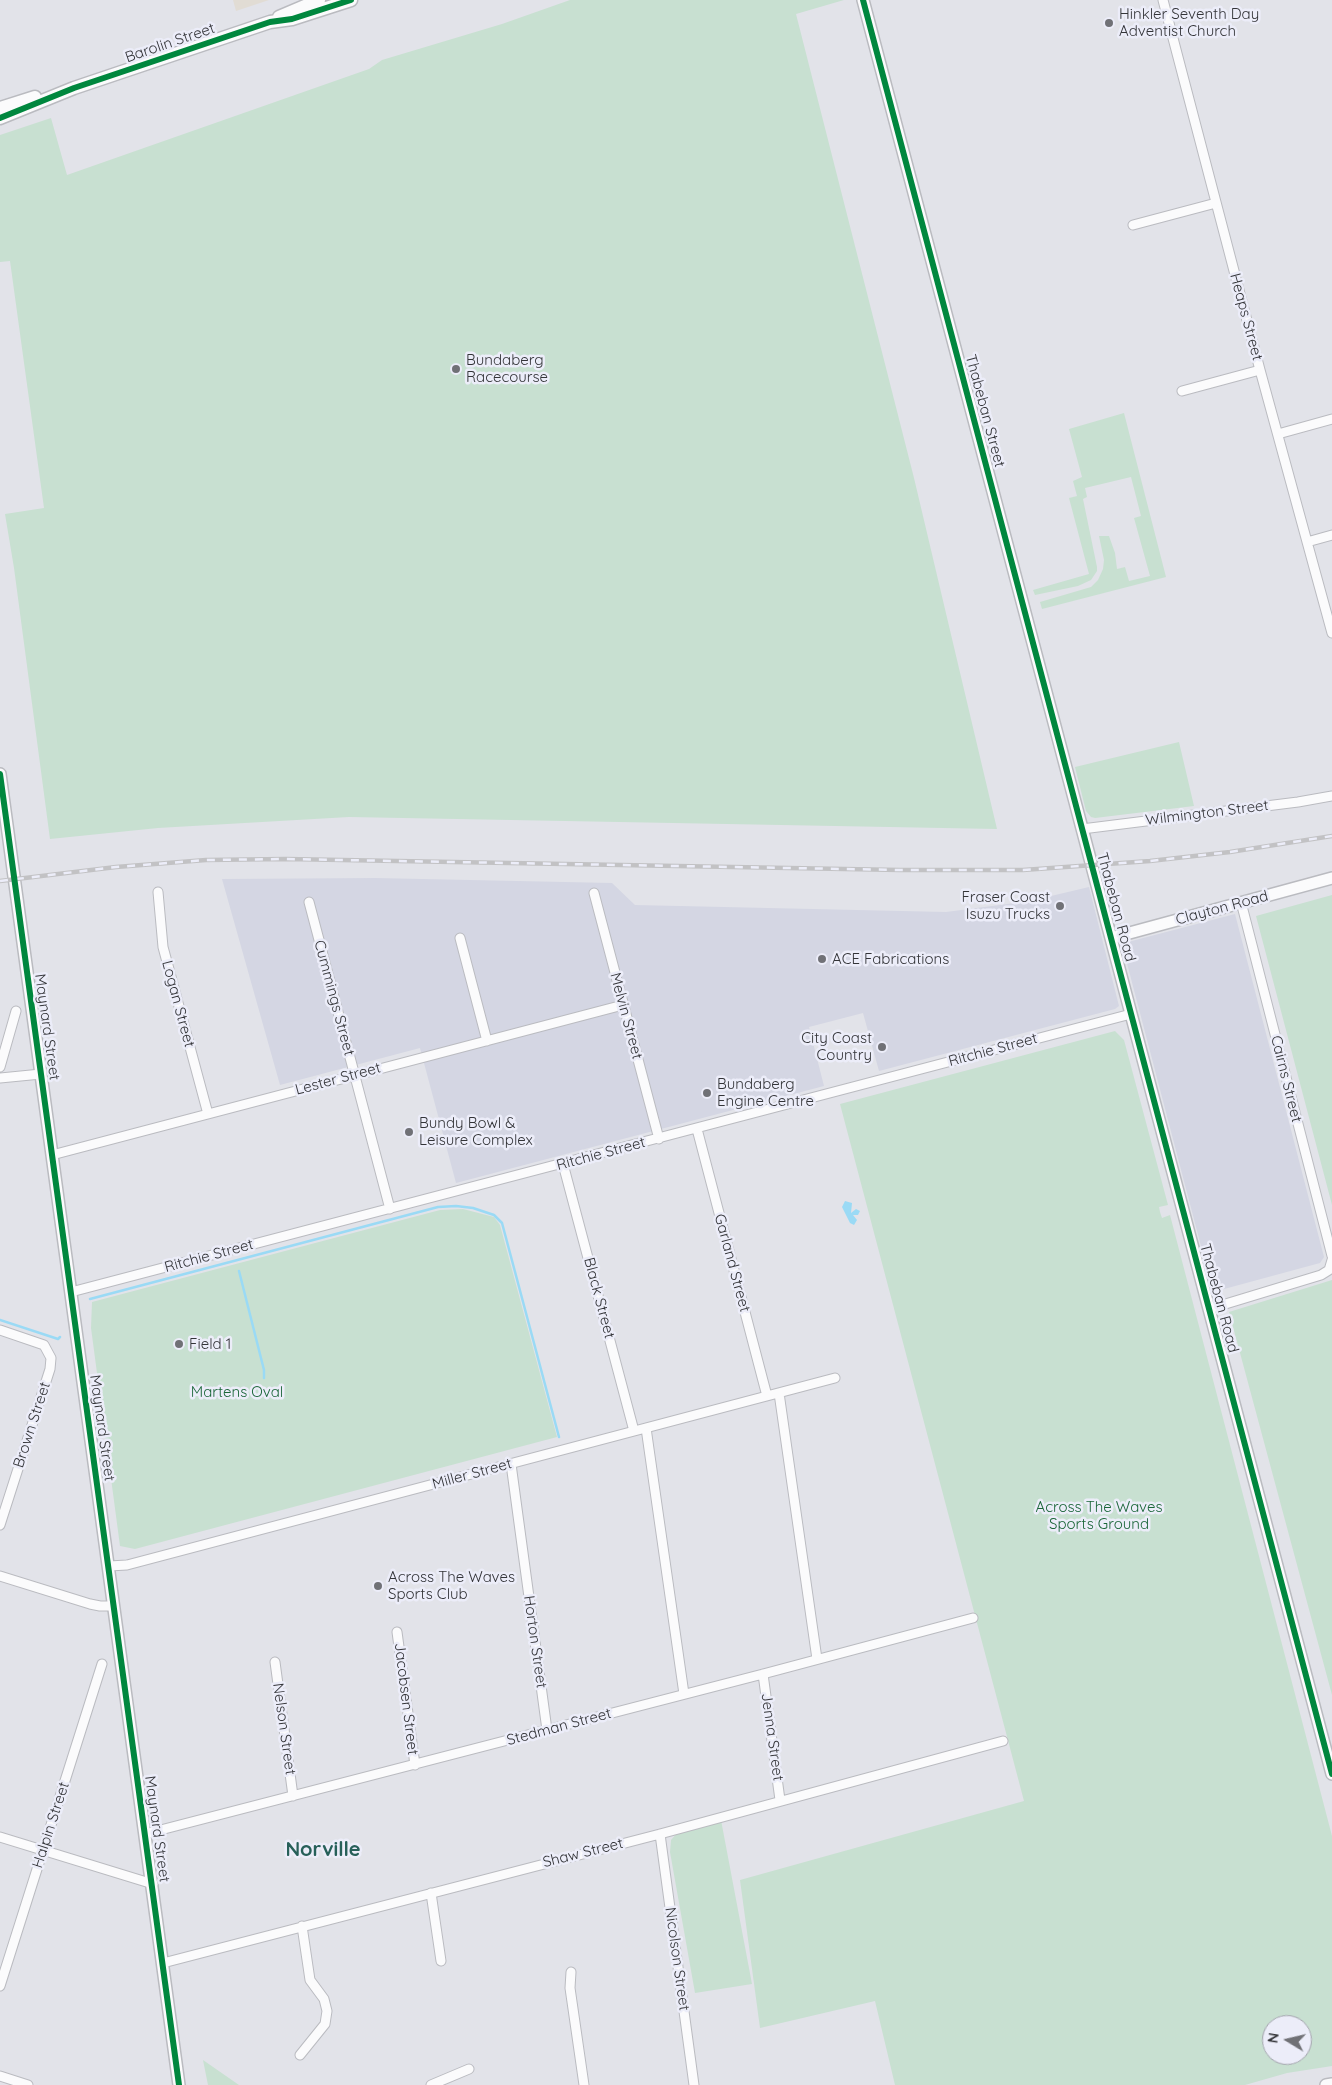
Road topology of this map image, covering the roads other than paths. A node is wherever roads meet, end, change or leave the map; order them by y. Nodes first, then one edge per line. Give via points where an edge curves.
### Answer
1 (318, 0) edge
2 (351, 0) edge
3 (863, 0) edge
4 (1163, 0) edge
5 (270, 22) junction
6 (74, 88) junction
7 (0, 108) edge
8 (0, 120) edge
9 (1216, 203) junction
10 (1133, 225) dead end
11 (1260, 370) junction
12 (1182, 391) dead end
13 (1332, 419) edge
14 (1278, 434) junction
15 (1332, 535) edge
16 (1307, 542) junction
17 (1332, 633) edge
18 (0, 774) edge
19 (1332, 796) edge
20 (1082, 829) junction
21 (4, 842) edge
22 (1332, 878) edge
23 (158, 892) dead end
24 (594, 893) dead end
25 (309, 902) dead end
26 (1241, 902) junction
27 (460, 938) dead end
28 (1111, 938) junction
29 (623, 1005) junction
30 (16, 1011) dead end
31 (1131, 1014) junction
32 (487, 1041) junction
33 (0, 1067) edge
34 (41, 1074) junction
35 (355, 1075) junction
36 (0, 1078) edge
37 (208, 1114) junction
38 (697, 1129) junction
39 (658, 1139) junction
40 (52, 1155) junction
41 (563, 1164) junction
42 (390, 1209) junction
43 (1332, 1256) edge
44 (1332, 1260) edge
45 (71, 1292) junction
46 (1209, 1309) junction
47 (0, 1330) edge
48 (835, 1378) dead end
49 (779, 1393) junction
50 (767, 1396) junction
51 (646, 1428) junction
52 (634, 1431) junction
53 (511, 1464) junction
54 (0, 1526) edge
55 (109, 1566) junction
56 (0, 1576) edge
57 (114, 1606) junction
58 (973, 1618) dead end
59 (397, 1632) dead end
60 (817, 1659) junction
61 (275, 1662) dead end
62 (102, 1664) dead end
63 (764, 1674) junction
64 (684, 1694) junction
65 (547, 1730) junction
66 (1003, 1742) dead end
67 (414, 1765) junction
68 (1332, 1774) edge
69 (293, 1796) junction
70 (780, 1800) junction
71 (145, 1834) junction
72 (660, 1834) junction
73 (0, 1838) edge
74 (43, 1851) junction
75 (153, 1884) junction
76 (431, 1893) junction
77 (302, 1926) junction
78 (441, 1960) dead end
79 (163, 1963) junction
80 (571, 1972) dead end
81 (0, 1986) edge
82 (300, 2054) dead end
83 (469, 2069) dead end
84 (0, 2076) edge
85 (1332, 2084) edge
86 (28, 2085) edge
87 (180, 2085) edge
88 (431, 2085) edge
89 (584, 2085) edge
90 (694, 2085) edge
91 (1326, 2085) edge

1 - 5 main road, Barolin Street
2 - 5 main road, Barolin Street via 292,19
3 - 20 street, Thabeban Street
4 - 9 street, Heaps Street
5 - 6 main road, Barolin Street
6 - 7 main road, Barolin Street
6 - 8 main road, Barolin Street
9 - 10 street
9 - 11 street, Heaps Street
11 - 12 street
11 - 14 street, Heaps Street
13 - 14 street
14 - 16 street, Heaps Street
15 - 16 street
16 - 17 street, Heaps Street
18 - 21 street, Maynard Street
19 - 20 street, Wilmington Street
20 - 28 street, Thabeban Road
21 - 34 street, Maynard Street
22 - 26 street, Clayton Road
23 - 37 street, Logan Street via 163,947
24 - 29 street, Melvin Street
25 - 35 street, Cummings Street
26 - 28 street, Clayton Road
26 - 43 street, Cairns Street
27 - 32 street
28 - 31 street, Thabeban Road
29 - 32 street, Lester Street
29 - 39 street, Melvin Street
30 - 33 street
31 - 38 street, Ritchie Street
31 - 46 street, Thabeban Road
32 - 35 street, Lester Street
34 - 36 street
34 - 40 street, Maynard Street
35 - 37 street, Lester Street
35 - 42 street, Cummings Street
37 - 40 street, Lester Street
38 - 39 street, Ritchie Street
38 - 50 street, Garland Street
39 - 41 street, Ritchie Street
40 - 45 street, Maynard Street
41 - 42 street, Ritchie Street
41 - 52 street, Black Street
42 - 45 street, Ritchie Street
44 - 46 street via 1329,1270 1321,1275
45 - 55 street, Maynard Street
46 - 68 street, Thabeban Road
47 - 54 street, Brown Street via 41,1343 50,1353 50,1369
48 - 49 street, Miller Street
49 - 50 street, Miller Street
49 - 60 street
50 - 51 street, Miller Street
51 - 52 street, Miller Street
51 - 64 street
52 - 53 street, Miller Street
53 - 55 street, Miller Street via 127,1565
53 - 65 street, Horton Street
55 - 57 street, Maynard Street
56 - 57 street via 90,1604
57 - 71 street, Maynard Street
58 - 60 street, Stedman Street
59 - 67 street, Jacobsen Street
60 - 63 street, Stedman Street
61 - 69 street, Nelson Street
62 - 74 street, Halpin Street
63 - 64 street, Stedman Street
63 - 70 street, Jenna Street
64 - 65 street, Stedman Street
65 - 67 street, Stedman Street
66 - 70 street, Shaw Street
67 - 69 street, Stedman Street
69 - 71 street, Stedman Street
70 - 72 street, Shaw Street
71 - 75 street, Maynard Street
72 - 76 street, Shaw Street
72 - 90 street, Nicolson Street
73 - 74 street
74 - 75 street
74 - 81 street, Halpin Street
75 - 79 street, Maynard Street
76 - 77 street, Shaw Street
76 - 78 street
77 - 79 street, Shaw Street
77 - 82 street via 310,1980 324,2000 327,2011 325,2024
79 - 87 street, Maynard Street
80 - 89 street via 570,1988
83 - 88 street
84 - 86 street
85 - 91 street

